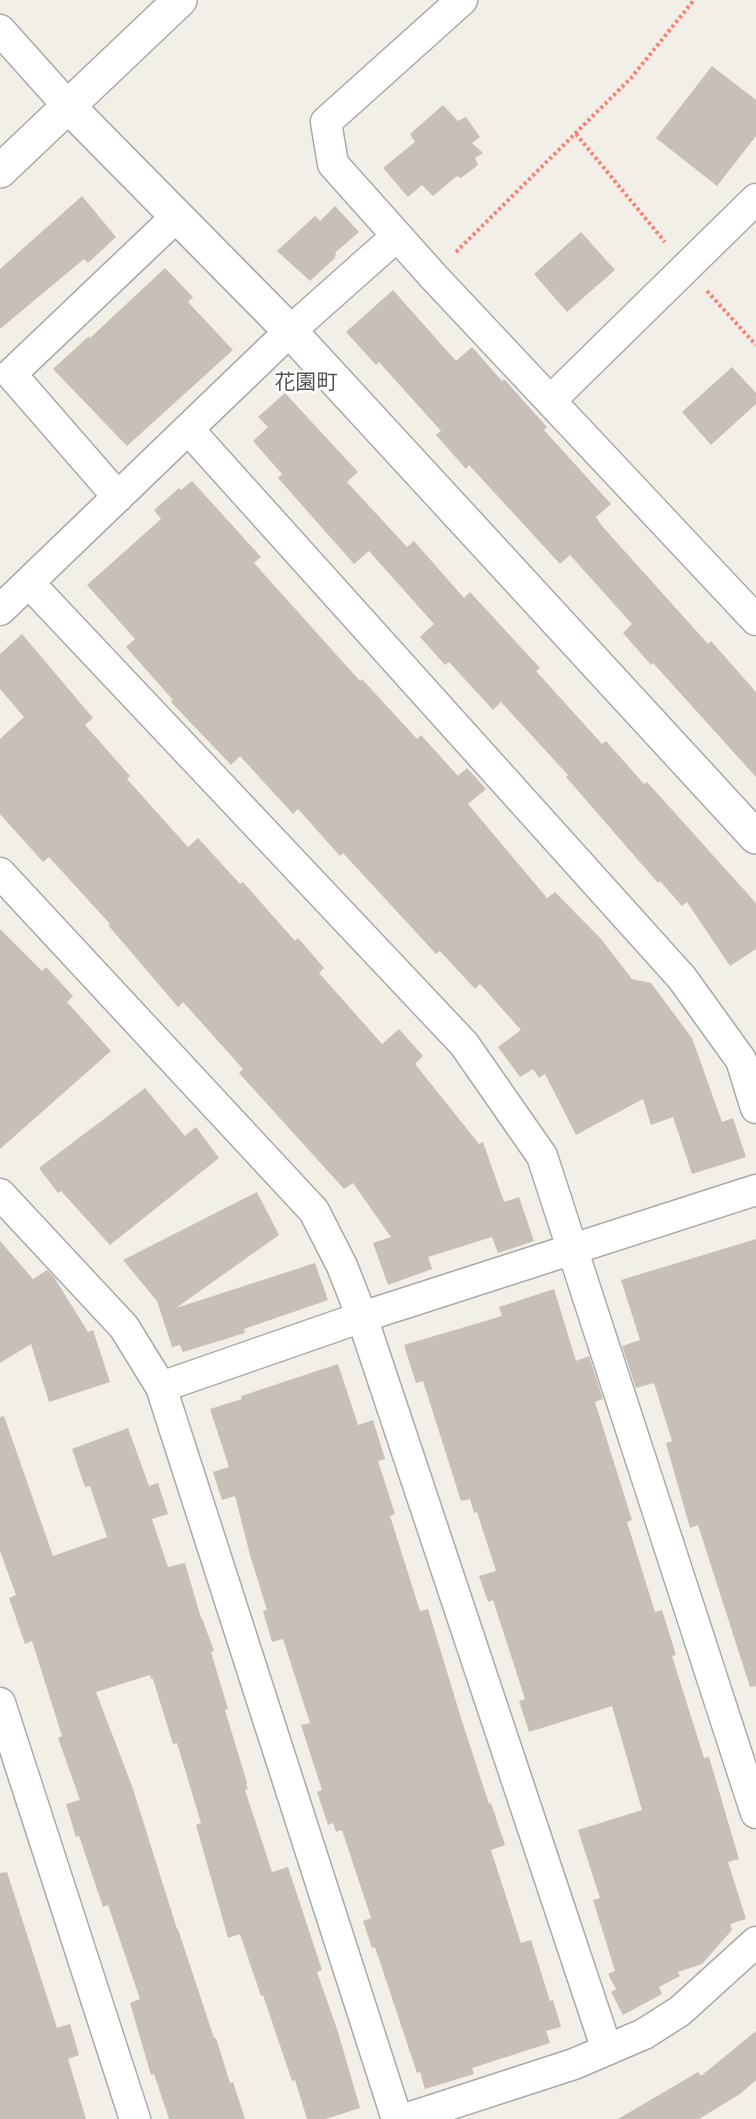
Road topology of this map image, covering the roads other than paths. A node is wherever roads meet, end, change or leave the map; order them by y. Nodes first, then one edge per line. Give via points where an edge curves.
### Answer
1 (180, 0) edge
2 (462, 0) edge
3 (0, 30) edge
4 (68, 106) junction
5 (0, 171) edge
6 (756, 199) edge
7 (177, 216) junction
8 (397, 236) junction
9 (290, 331) junction
10 (551, 400) junction
11 (188, 429) junction
12 (118, 497) junction
13 (30, 583) junction
14 (0, 610) edge
15 (756, 620) edge
16 (756, 837) edge
17 (0, 873) edge
18 (756, 1108) edge
19 (756, 1190) edge
20 (0, 1194) edge
21 (572, 1250) junction
22 (362, 1317) junction
23 (161, 1387) junction
24 (0, 1703) edge
25 (756, 1813) edge
26 (756, 1942) edge
27 (607, 2050) junction
28 (135, 2119) edge
29 (397, 2119) edge
30 (405, 2119) edge

1 - 4 street
2 - 8 street via 326,122 333,164
3 - 4 street
4 - 5 street
4 - 7 street
6 - 10 street
7 - 9 street
7 - 12 street via 11,374
8 - 9 street
8 - 10 street
9 - 11 street
9 - 16 street
10 - 15 street
11 - 12 street
11 - 18 street via 682,978 741,1060
12 - 13 street
13 - 14 street
13 - 21 street via 464,1044 542,1156
17 - 22 street via 314,1211
19 - 21 street
20 - 23 street via 124,1327
21 - 22 street
21 - 25 street
22 - 23 street
22 - 27 street
23 - 29 street
24 - 28 street
26 - 27 street via 680,2012
27 - 30 street

